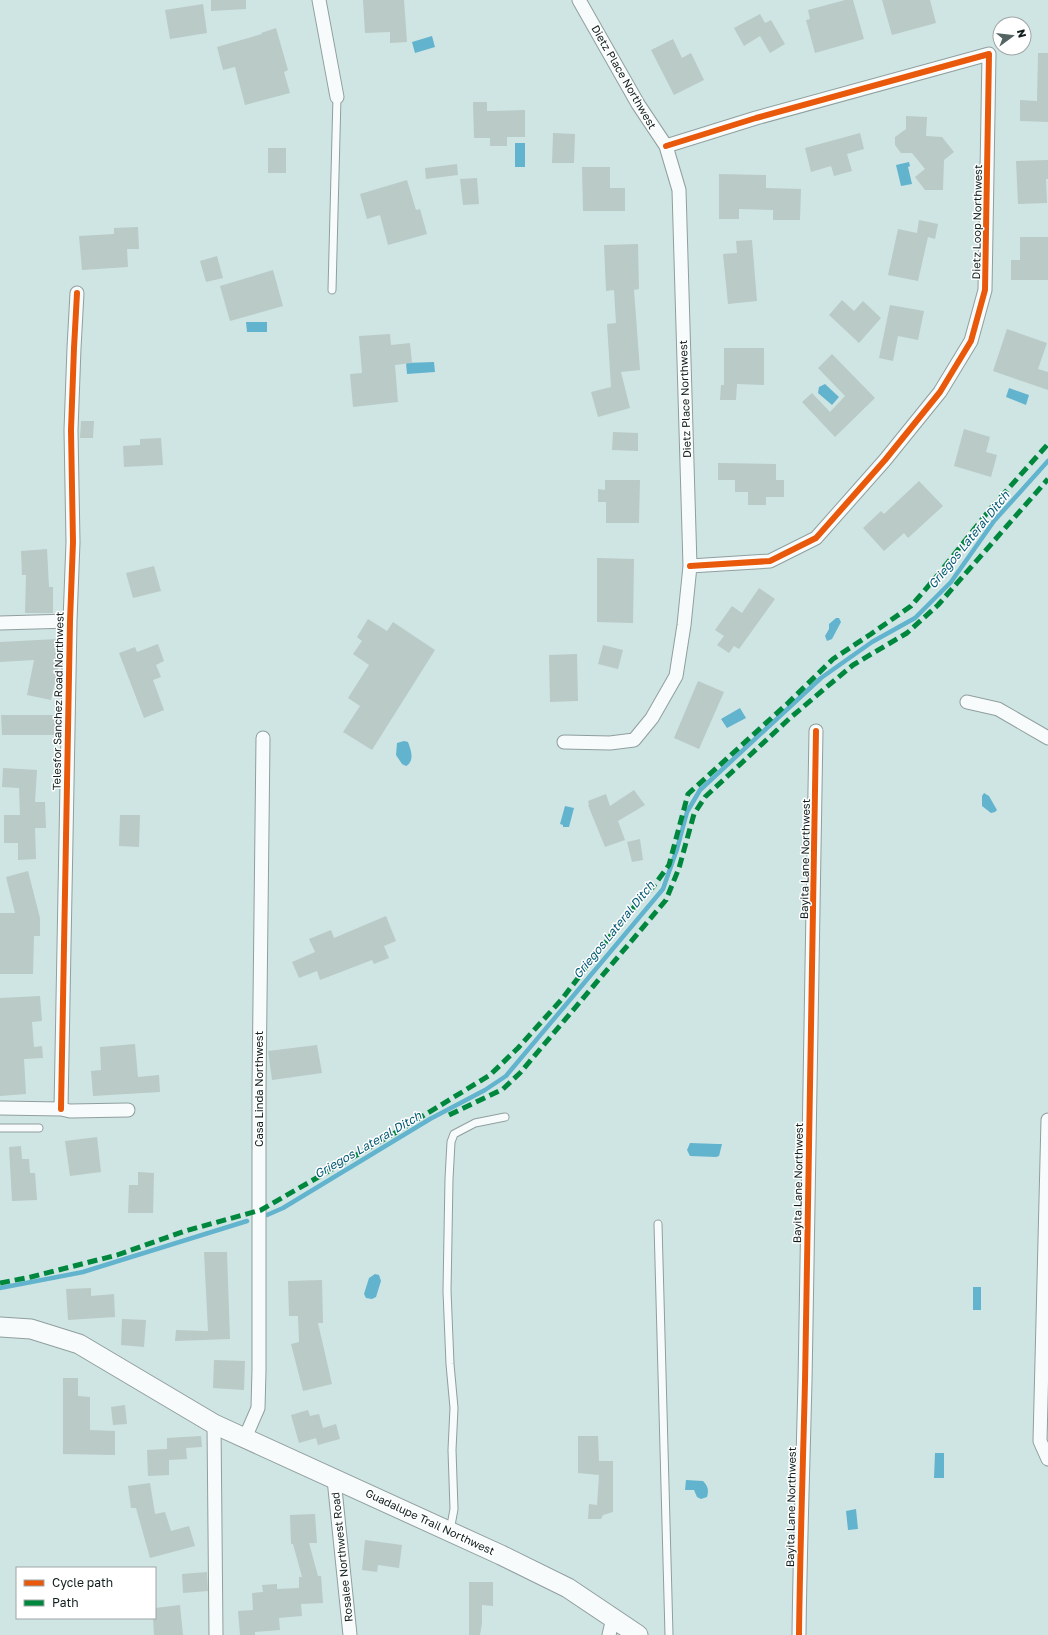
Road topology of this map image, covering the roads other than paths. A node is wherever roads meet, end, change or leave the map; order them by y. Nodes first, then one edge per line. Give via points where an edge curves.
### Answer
1 (319, 0) edge
2 (580, 0) edge
3 (337, 97) joint
4 (666, 146) junction
5 (332, 290) dead end
6 (77, 293) dead end
7 (690, 566) junction
8 (70, 622) junction
9 (0, 623) edge
10 (967, 702) dead end
11 (816, 731) dead end
12 (263, 738) dead end
13 (1048, 738) edge
14 (564, 742) dead end
15 (0, 1108) edge
16 (61, 1109) junction
17 (128, 1110) dead end
18 (505, 1117) dead end
19 (1048, 1120) edge
20 (0, 1128) edge
21 (39, 1128) dead end
22 (658, 1224) dead end
23 (0, 1327) edge
24 (214, 1424) junction
25 (245, 1438) junction
26 (1048, 1459) edge
27 (334, 1479) junction
28 (450, 1531) junction
29 (611, 1627) edge
30 (216, 1635) edge
31 (350, 1635) edge
32 (638, 1635) edge
33 (669, 1635) edge
34 (799, 1635) edge

1 - 3 street
2 - 4 street, Dietz Place Northwest via 638,104
3 - 5 lane
4 - 7 street, Dietz Place Northwest via 679,190
4 - 7 street, Dietz Loop Northwest via 756,118 989,54 985,290 971,341 940,392 885,460 816,538 770,561
6 - 8 street, Telesfor Sanchez Road Northwest via 72,415 73,542
7 - 14 street, Dietz Place Northwest via 676,676 652,718 634,740 610,743
8 - 9 street
8 - 16 street, Telesfor Sanchez Road Northwest
10 - 13 street via 998,709
11 - 34 street, Bayita Lane Northwest
12 - 25 street, Casa Linda Northwest via 258,1089 259,1370 258,1408
15 - 16 street
16 - 17 street
18 - 28 lane via 475,1123 454,1134 451,1142 447,1291 454,1408 454,1509
19 - 26 street via 1040,1441
20 - 21 lane
22 - 33 lane
23 - 24 street, Guadalupe Trail Northwest via 31,1329 79,1344
24 - 25 street, Guadalupe Trail Northwest
24 - 30 street
25 - 27 street, Guadalupe Trail Northwest
27 - 28 street, Guadalupe Trail Northwest
27 - 31 street, Rosalee Northwest Road
28 - 29 street, Guadalupe Trail Northwest via 568,1588
29 - 32 street, Guadalupe Trail Northwest

